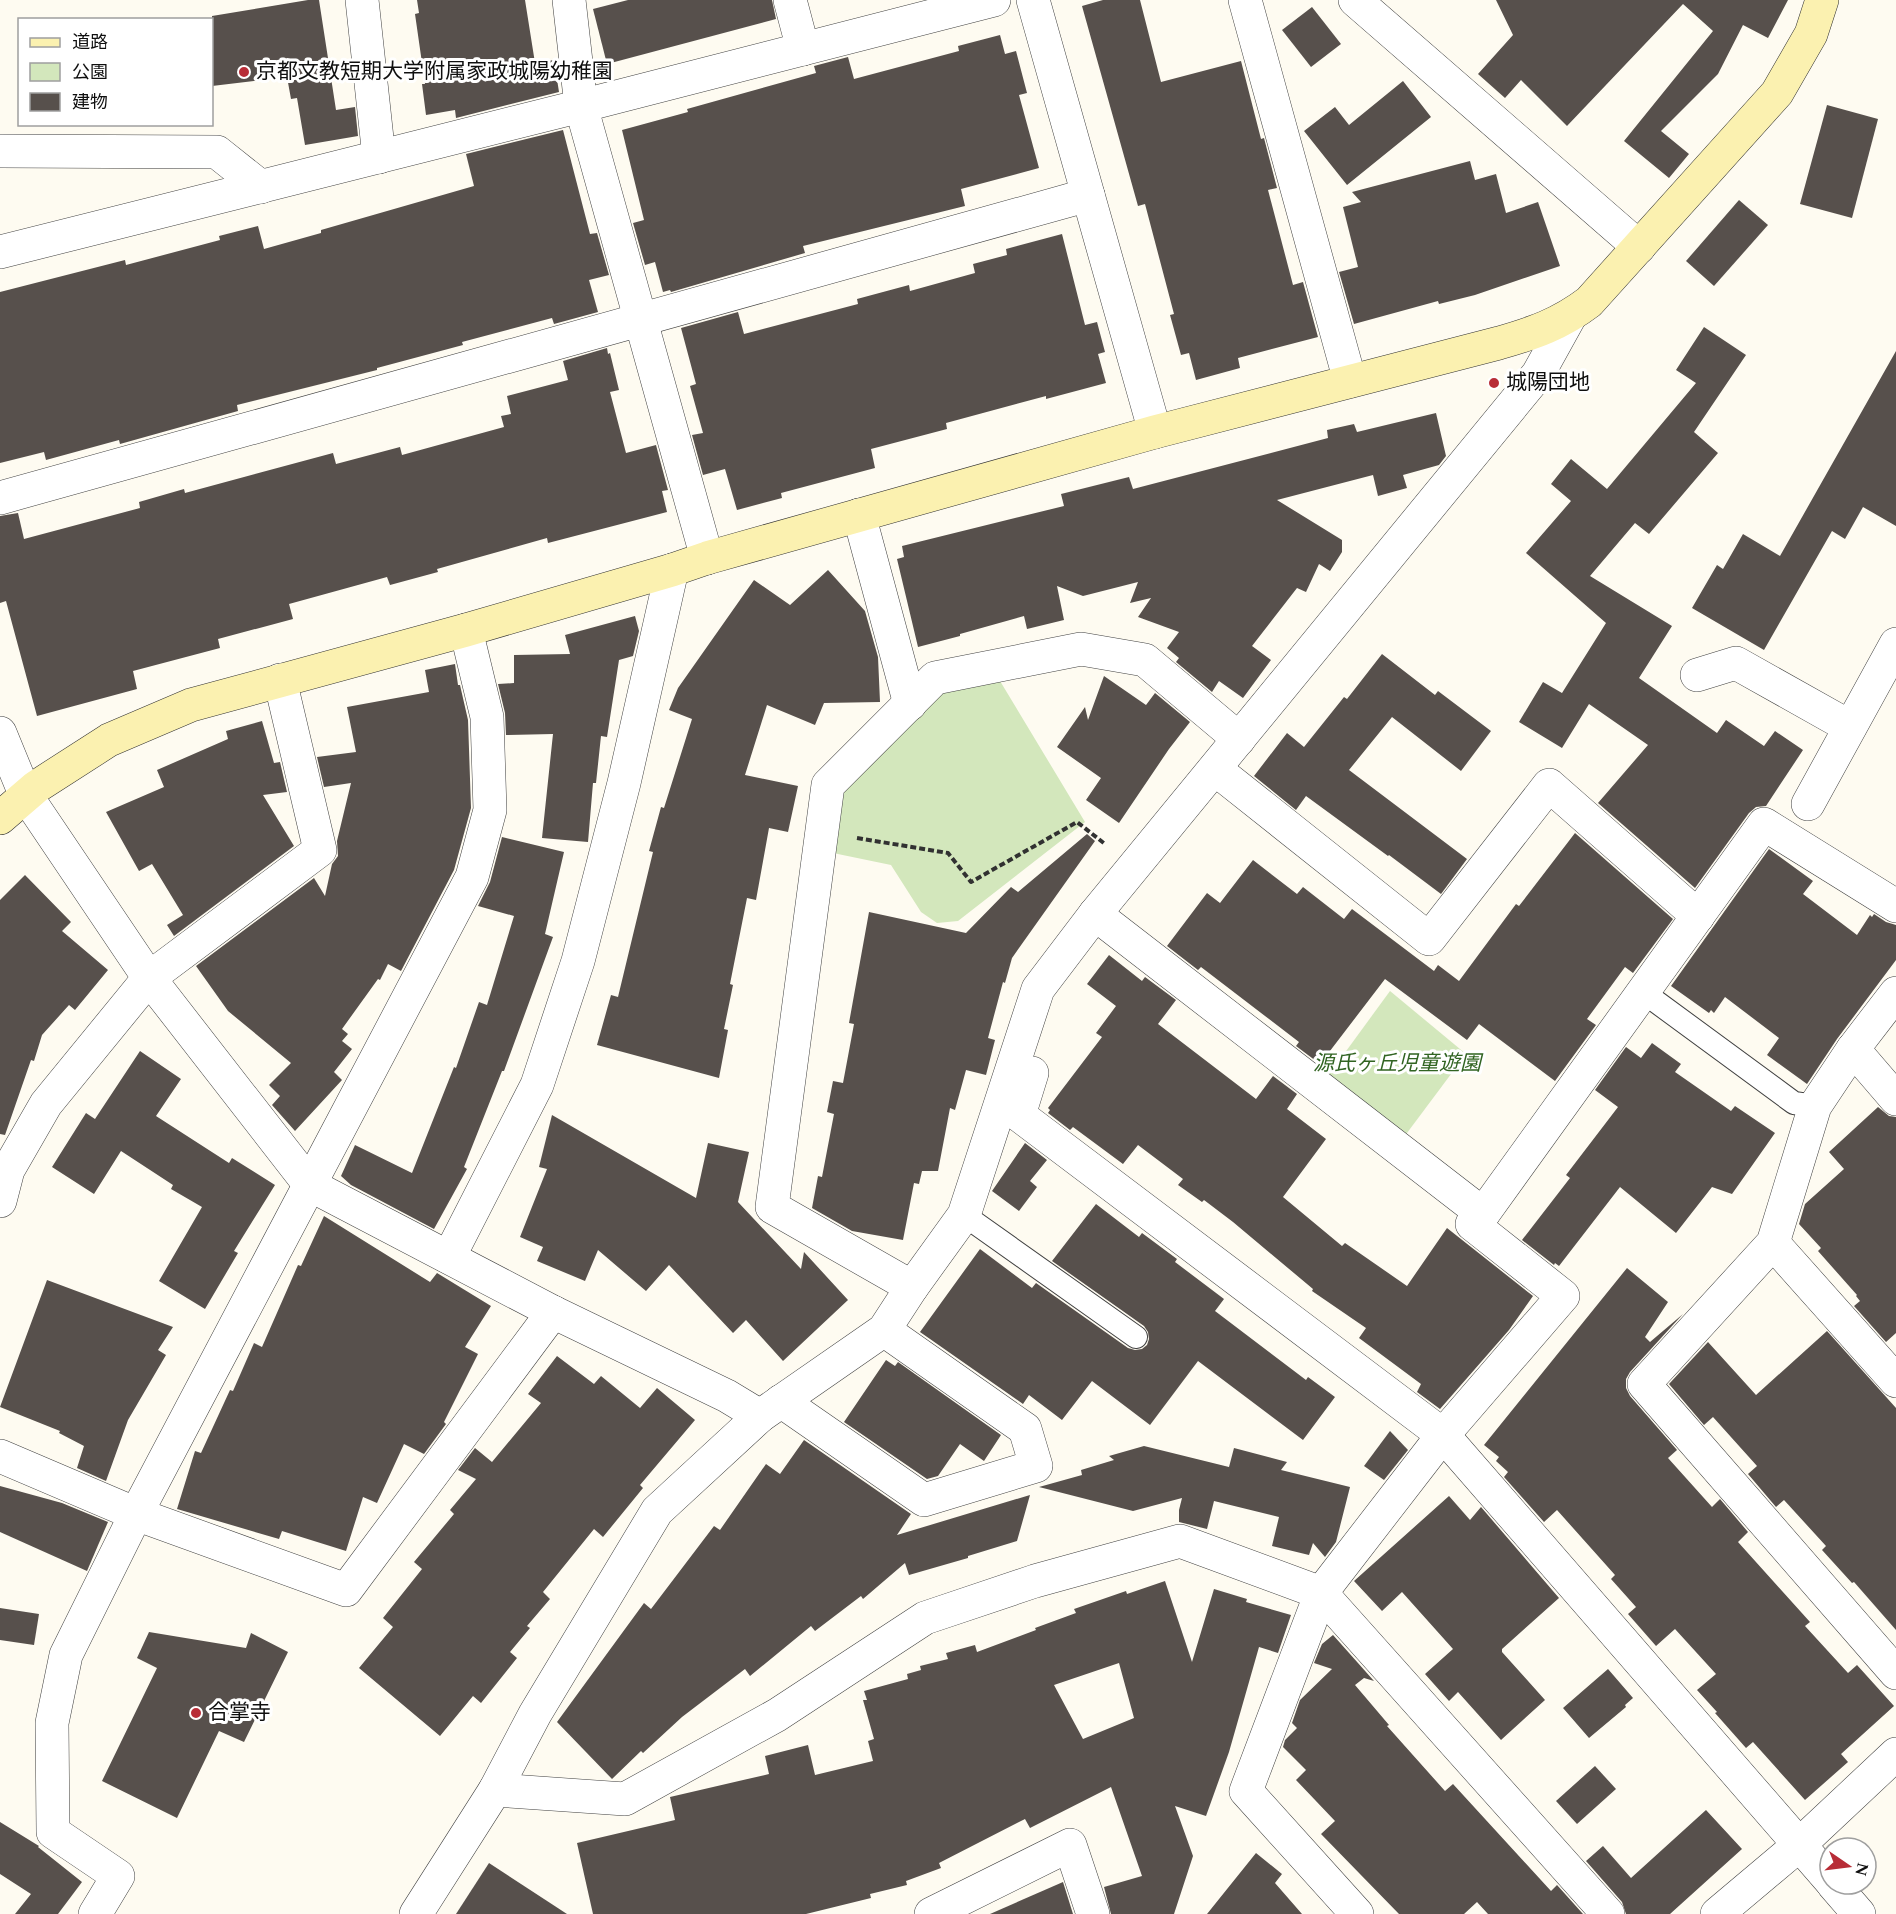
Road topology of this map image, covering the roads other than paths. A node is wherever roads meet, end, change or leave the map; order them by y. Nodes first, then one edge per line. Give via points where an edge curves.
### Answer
1 (362, 0) edge
2 (569, 0) edge
3 (790, 0) edge
4 (994, 0) edge
5 (1033, 0) edge
6 (1245, 0) edge
7 (1822, 0) edge
8 (1364, 4) edge
9 (803, 49) junction
10 (581, 106) junction
11 (0, 151) edge
12 (379, 157) junction
13 (261, 187) junction
14 (1088, 195) junction
15 (1639, 248) junction
16 (0, 252) edge
17 (642, 318) junction
18 (1569, 318) junction
19 (1350, 381) junction
20 (1155, 432) junction
21 (0, 498) edge
22 (859, 515) junction
23 (707, 558) junction
24 (672, 570) junction
25 (466, 630) junction
26 (1896, 645) edge
27 (1697, 675) dead end
28 (280, 680) junction
29 (910, 704) junction
30 (1850, 727) junction
31 (0, 733) edge
32 (1239, 739) junction
33 (1215, 769) junction
34 (26, 794) junction
35 (1808, 804) dead end
36 (0, 818) edge
37 (1896, 906) edge
38 (1095, 914) junction
39 (1698, 916) junction
40 (1074, 942) junction
41 (149, 978) junction
42 (1642, 992) junction
43 (1896, 993) edge
44 (1853, 1049) junction
45 (1896, 1099) edge
46 (1815, 1106) junction
47 (309, 1185) junction
48 (0, 1201) edge
49 (1483, 1214) junction
50 (964, 1215) junction
51 (1773, 1243) junction
52 (449, 1257) junction
53 (912, 1287) junction
54 (553, 1312) junction
55 (884, 1330) junction
56 (1136, 1337) dead end
57 (1896, 1381) edge
58 (771, 1409) junction
59 (1443, 1435) junction
60 (0, 1456) edge
61 (136, 1514) junction
62 (1321, 1593) junction
63 (1896, 1673) edge
64 (1896, 1754) edge
65 (495, 1790) junction
66 (1799, 1845) junction
67 (1818, 1866) edge
68 (1844, 1896) edge
69 (94, 1914) edge
70 (416, 1914) edge
71 (931, 1914) edge
72 (1093, 1914) edge
73 (1357, 1914) edge
74 (1608, 1914) edge
75 (1717, 1914) edge
76 (1860, 1914) edge

1 - 12 street
2 - 10 street
3 - 9 street
4 - 9 street
5 - 14 street
6 - 19 street
7 - 15 street via 1810,34 1778,93
8 - 15 street
9 - 10 street
10 - 12 street
10 - 17 street
11 - 13 street via 218,152
12 - 13 street
13 - 16 street
14 - 17 street
14 - 20 street
15 - 18 street
17 - 21 street
17 - 23 street
18 - 19 street via 1519,337
18 - 32 street via 1538,374
19 - 20 street
20 - 22 street
22 - 23 street
22 - 29 street
23 - 24 street
24 - 25 street
24 - 52 street via 624,783 578,961 537,1085
25 - 28 street
25 - 47 street via 488,717 490,810 472,877
26 - 30 street
27 - 30 street via 1736,663
28 - 34 street via 191,705 109,740
28 - 41 street via 320,850
29 - 32 street via 935,678 1082,649 1145,660
29 - 53 street via 828,785 772,1207
30 - 35 street
31 - 34 street
32 - 33 street
33 - 38 street
33 - 39 street via 1429,939 1549,785
34 - 36 street
34 - 41 street
37 - 39 street via 1764,824
38 - 40 street
38 - 49 street
39 - 42 street
40 - 50 street via 1038,989
40 - 59 street via 1019,1115
41 - 47 street
41 - 48 street via 46,1104 8,1170
42 - 46 lane via 1794,1103
42 - 49 street
43 - 44 street
44 - 45 street
44 - 46 street
46 - 51 street
47 - 52 street
47 - 61 street
49 - 59 street via 1472,1224 1563,1296
50 - 53 street
50 - 56 lane
51 - 57 street
51 - 63 street via 1644,1384
52 - 54 street
53 - 55 street
54 - 58 street via 727,1396
54 - 61 street via 346,1590
55 - 58 street
55 - 58 street via 1025,1429 1036,1466 924,1500
58 - 65 street via 657,1511 535,1713
59 - 62 street
59 - 66 street
60 - 61 street
61 - 69 street via 66,1655 52,1723 52,1832 118,1876
62 - 65 street via 1180,1541 1035,1581 925,1618 777,1715 625,1799
62 - 73 street via 1246,1791
62 - 74 street
64 - 66 street
65 - 70 street
66 - 67 street
66 - 75 street
68 - 76 street
71 - 72 street via 1070,1845

